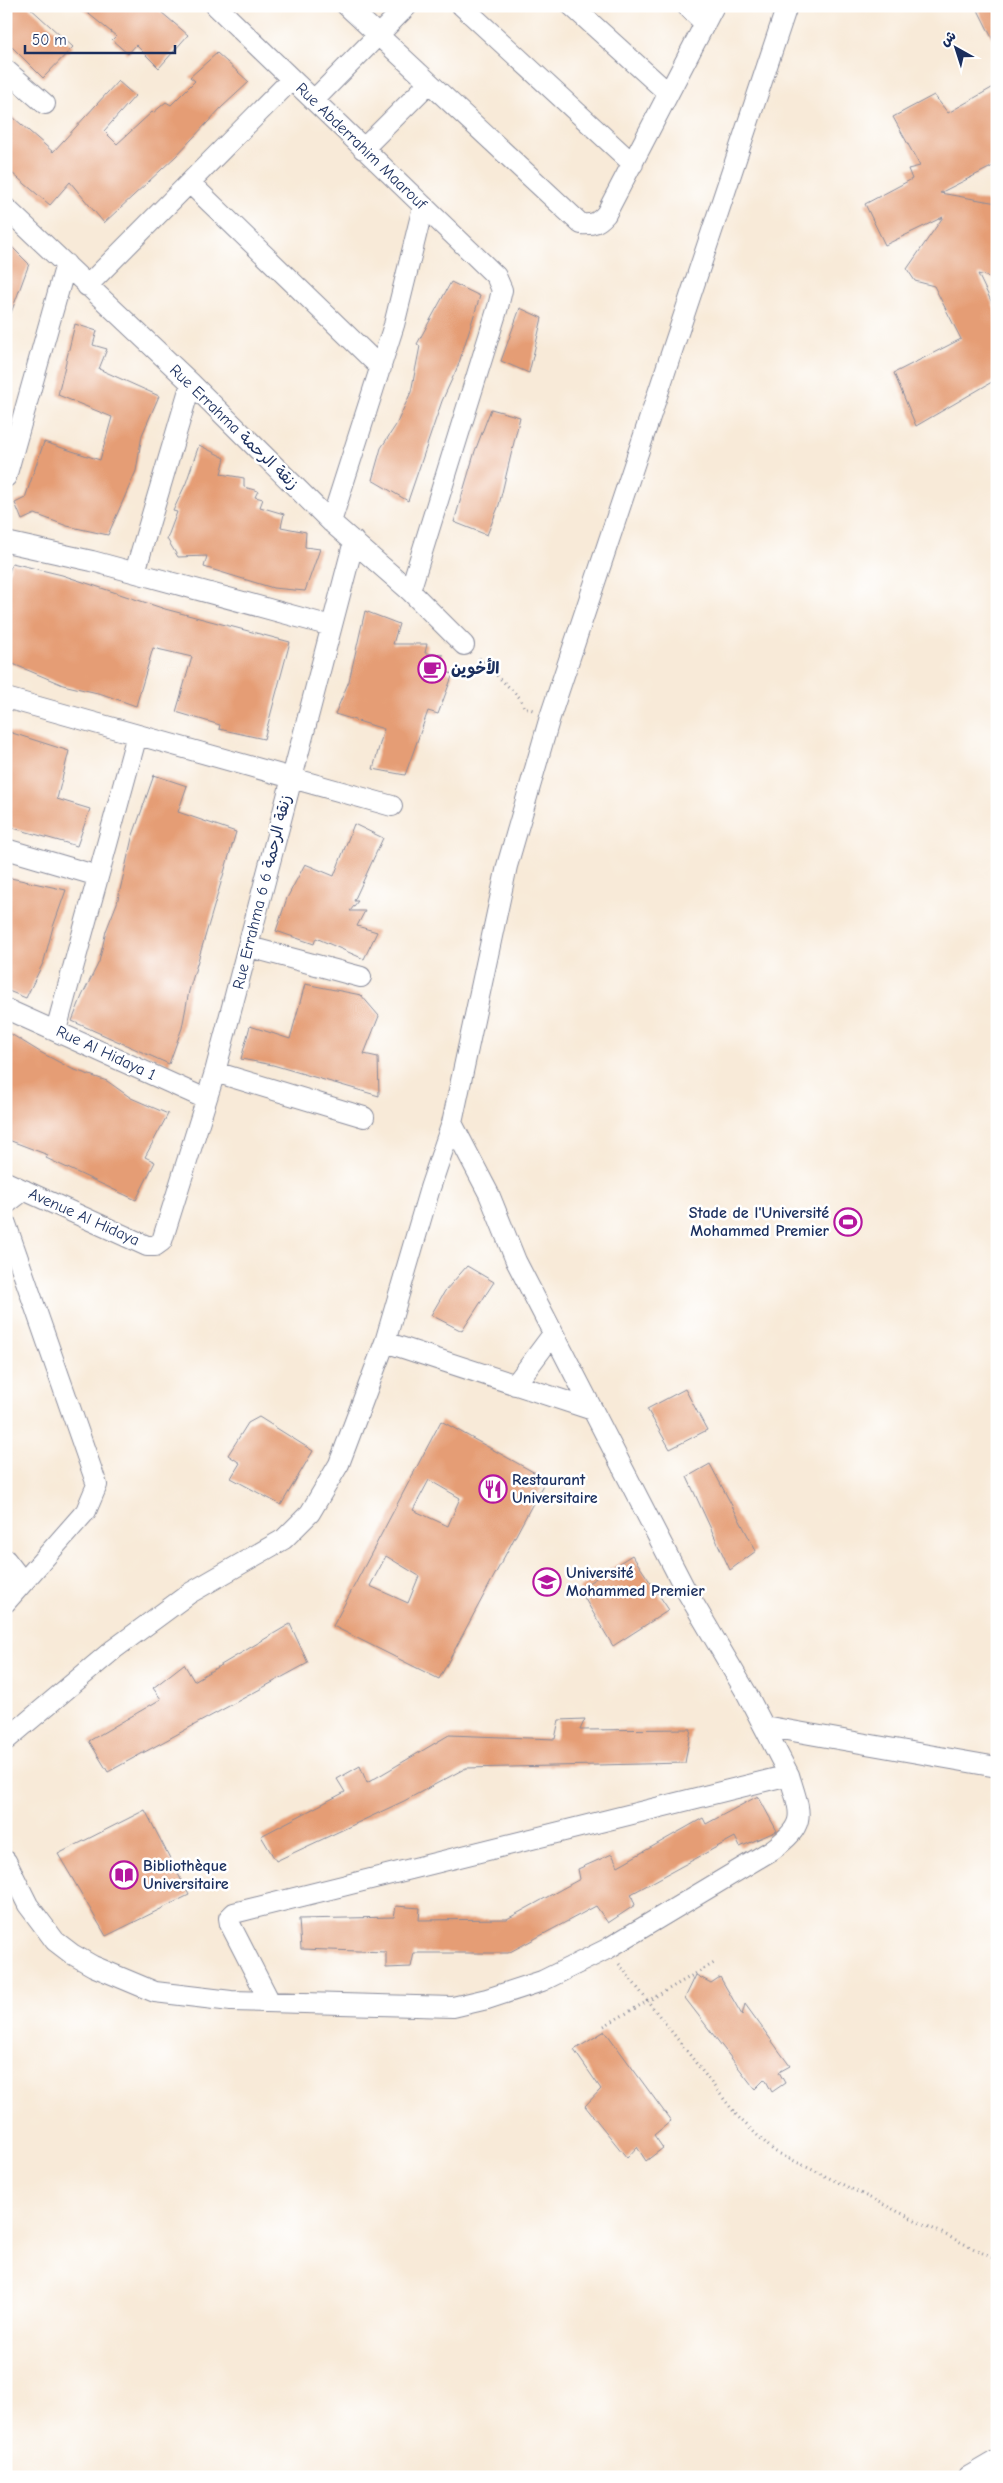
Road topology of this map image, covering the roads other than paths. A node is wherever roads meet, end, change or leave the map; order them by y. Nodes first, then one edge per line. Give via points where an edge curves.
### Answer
1 (216, 6) edge
2 (347, 6) edge
3 (407, 6) edge
4 (462, 6) edge
5 (572, 6) edge
6 (687, 6) edge
7 (787, 6) edge
8 (709, 15) edge
9 (378, 36) junction
10 (6, 70) edge
11 (292, 79) junction
12 (428, 84) junction
13 (668, 94) junction
14 (314, 100) junction
15 (45, 104) dead end
16 (363, 149) junction
17 (633, 164) junction
18 (190, 184) junction
19 (423, 207) junction
20 (6, 208) edge
21 (66, 264) junction
22 (87, 286) junction
23 (381, 368) junction
24 (191, 383) junction
25 (6, 477) edge
26 (331, 522) junction
27 (354, 541) junction
28 (6, 542) edge
29 (134, 572) junction
30 (410, 591) junction
31 (330, 626) junction
32 (464, 644) road end
33 (6, 698) edge
34 (137, 735) junction
35 (291, 779) junction
36 (392, 806) dead end
37 (6, 850) edge
38 (98, 876) junction
39 (249, 947) junction
40 (361, 977) dead end
41 (6, 1009) edge
42 (56, 1030) junction
43 (215, 1072) junction
44 (206, 1099) junction
45 (364, 1117) dead end
46 (452, 1123) junction
47 (15, 1186) edge
48 (6, 1204) edge
49 (6, 1224) edge
50 (162, 1241) joint
51 (553, 1334) junction
52 (385, 1342) junction
53 (515, 1385) junction
54 (593, 1410) junction
55 (6, 1560) edge
56 (23, 1582) junction
57 (6, 1602) edge
58 (764, 1726) junction
59 (6, 1740) edge
60 (997, 1767) edge
61 (789, 1775) junction
62 (6, 1861) edge
63 (270, 2002) junction
64 (997, 2460) edge
65 (968, 2477) edge

1 - 11 street, Rue Abderrahim Maarouf
2 - 9 street
3 - 9 street
4 - 17 street
5 - 13 street
6 - 8 street
7 - 46 street via 550,716 507,866
8 - 13 street
9 - 12 street
9 - 14 street
10 - 15 street
11 - 14 street, Rue Abderrahim Maarouf
11 - 18 street
12 - 16 street
12 - 17 street via 580,224 592,225 603,217
13 - 17 street
14 - 16 street, Rue Abderrahim Maarouf
16 - 19 street, Rue Abderrahim Maarouf
18 - 22 street
18 - 23 street
19 - 23 street
19 - 30 street, Rue Abderrahim Maarouf via 496,276 502,290
20 - 21 street, Rue Errahma زنقة الرحمة
21 - 22 street, Rue Errahma زنقة الرحمة
21 - 25 street
22 - 24 street, Rue Errahma زنقة الرحمة
23 - 26 street
24 - 26 street, Rue Errahma زنقة الرحمة
24 - 29 street
26 - 27 street, Rue Errahma زنقة الرحمة
27 - 30 street, Rue Errahma زنقة الرحمة
27 - 31 street, Rue Errahma 6 6 زنقة الرحمة
28 - 29 street
29 - 31 street
30 - 32 street, Rue Errahma زنقة الرحمة
31 - 35 street, Rue Errahma 6 6 زنقة الرحمة
33 - 34 street
34 - 35 street
34 - 38 street
35 - 36 street
35 - 39 street, Rue Errahma 6 6 زنقة الرحمة
37 - 38 street
38 - 42 street
39 - 40 street
39 - 43 street, Rue Errahma 6 6 زنقة الرحمة
41 - 42 street, Rue Al Hidaya 1
42 - 44 street, Rue Al Hidaya 1
43 - 44 street, Rue Errahma 6 6 زنقة الرحمة
43 - 45 street
44 - 50 street, Rue Errahma 6 6 زنقة الرحمة
46 - 51 street via 476,1164 516,1262
46 - 52 street
47 - 48 street
47 - 50 street, Avenue Al Hidaya via 147,1246 155,1246
49 - 56 street via 97,1485 86,1511
51 - 53 street
51 - 54 street
52 - 53 street
52 - 59 street via 339,1464 321,1497 298,1528 190,1593 108,1654
53 - 54 street
54 - 58 street via 684,1587
55 - 56 street
56 - 57 street
58 - 60 street
58 - 61 street
61 - 63 street via 799,1820 788,1838 608,1948 534,1984 453,2007
61 - 63 street via 234,1913 229,1918 230,1924
62 - 63 street via 42,1926 72,1954 93,1966 155,1992
64 - 65 street

